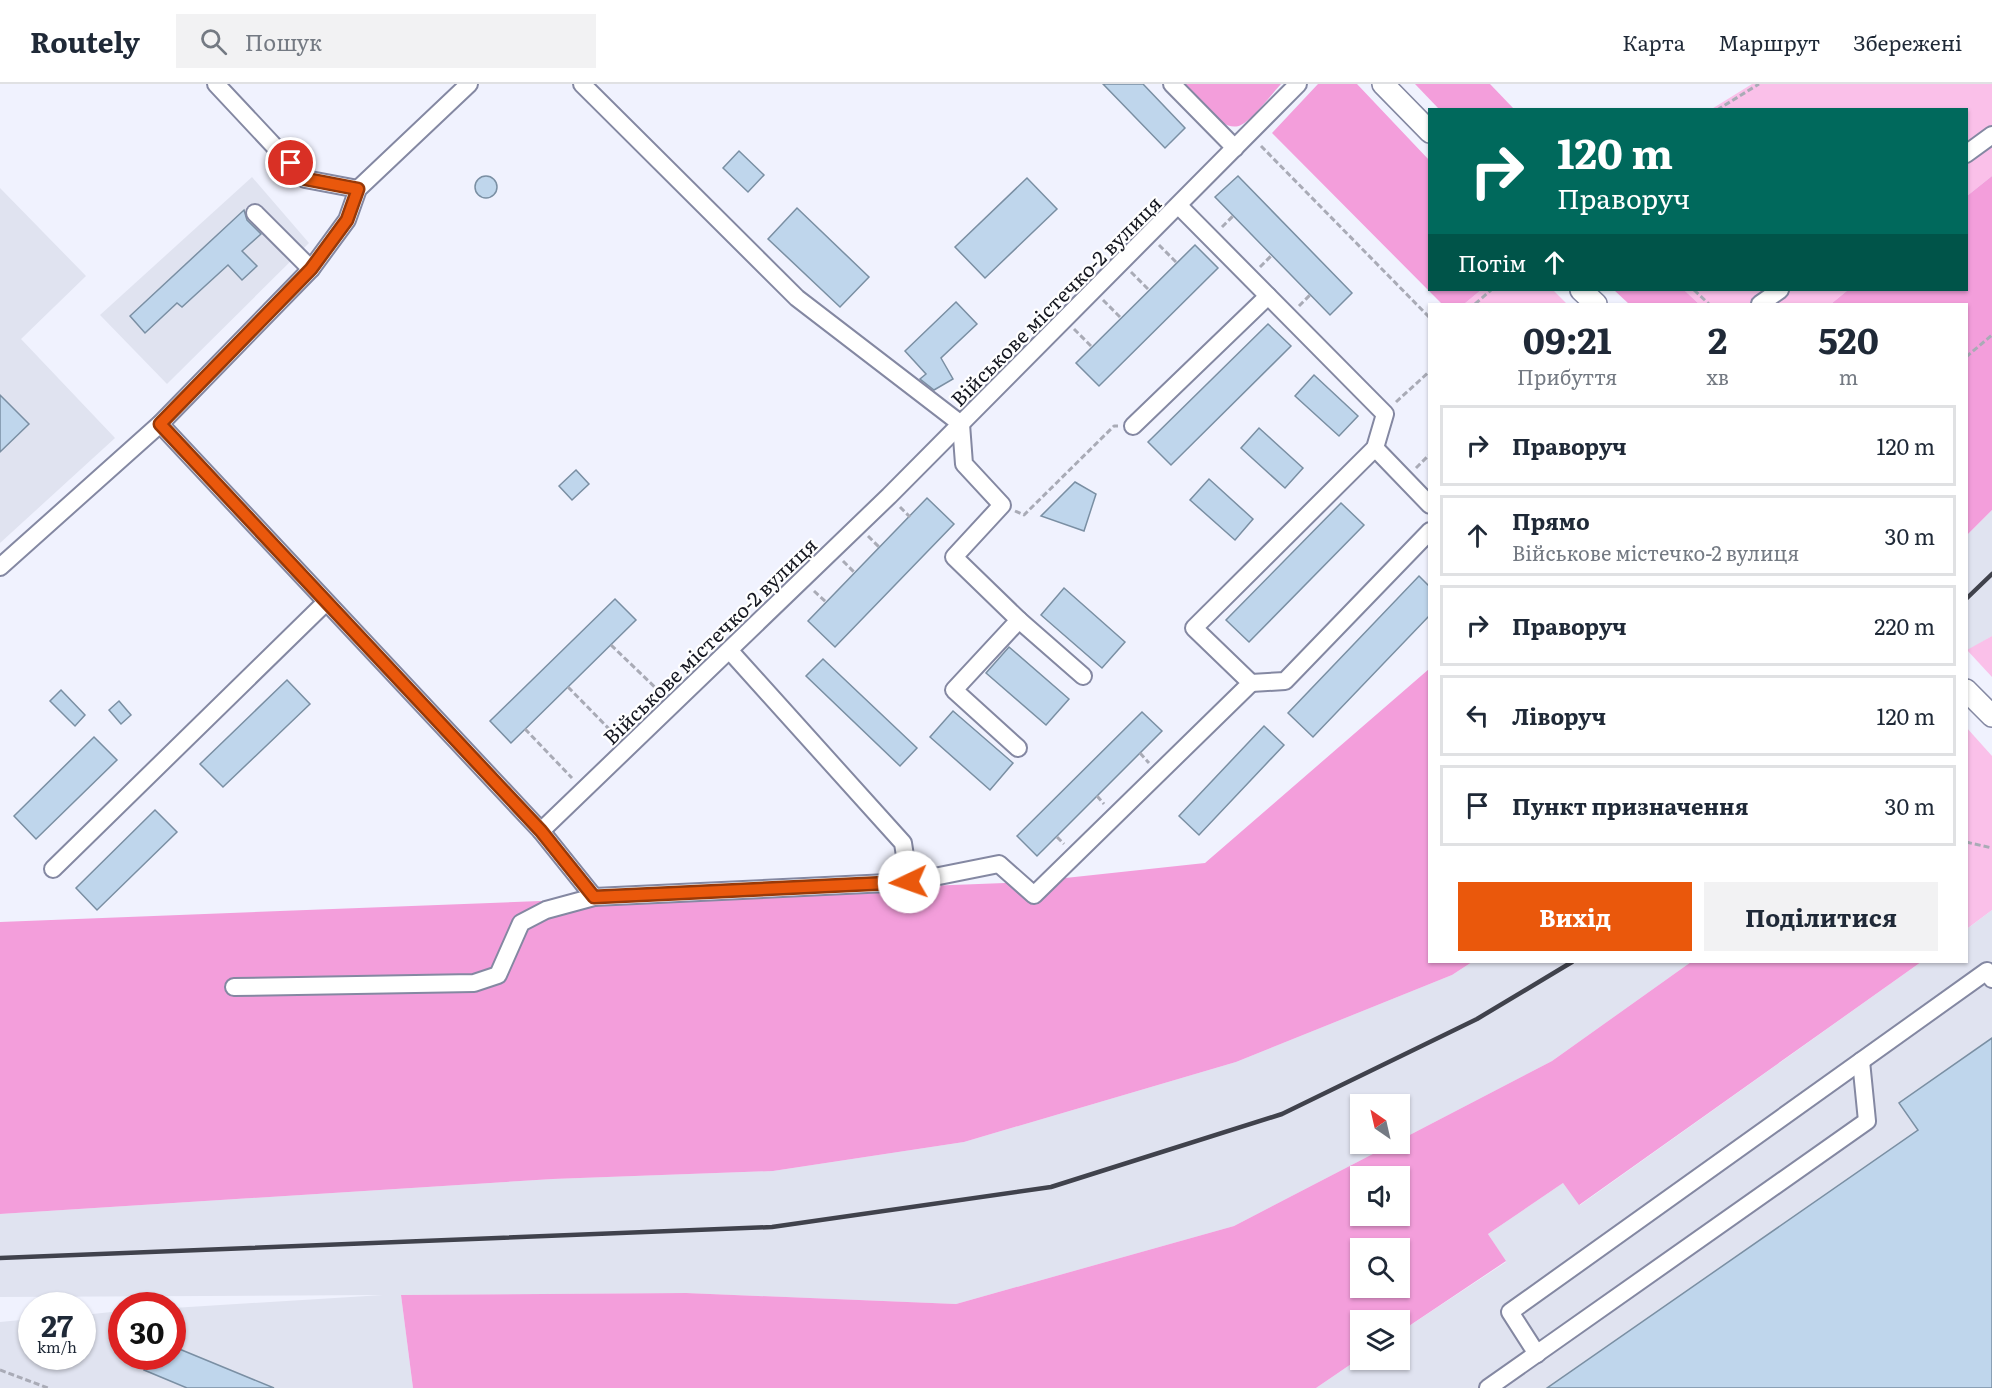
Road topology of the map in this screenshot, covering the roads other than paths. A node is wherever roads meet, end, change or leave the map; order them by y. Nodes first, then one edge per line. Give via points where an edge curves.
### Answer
1 (216, 84) edge
2 (469, 84) edge
3 (582, 84) edge
4 (1172, 84) edge
5 (1298, 84) edge
6 (1383, 84) edge
7 (1428, 130) edge
8 (1992, 135) edge
9 (1235, 148) junction
10 (1968, 152) edge
11 (358, 189) junction
12 (1179, 206) junction
13 (255, 213) dead end
14 (311, 269) junction
15 (1582, 291) edge
16 (1779, 291) edge
17 (1268, 296) junction
18 (1595, 303) edge
19 (1761, 303) edge
20 (160, 424) junction
21 (961, 424) junction
22 (1133, 426) road end
23 (1375, 448) junction
24 (1428, 503) edge
25 (1428, 533) edge
26 (1, 565) edge
27 (325, 603) junction
28 (1019, 620) junction
29 (730, 651) junction
30 (1083, 676) dead end
31 (1251, 683) junction
32 (1968, 692) edge
33 (1987, 711) edge
34 (1018, 748) dead end
35 (541, 831) junction
36 (53, 869) dead end
37 (909, 882) junction
38 (594, 897) junction
39 (1992, 979) edge
40 (234, 987) dead end
41 (1861, 1061) junction
42 (1537, 1354) junction
43 (1488, 1388) edge

1 - 11 street via 306,179
2 - 11 street
3 - 21 street via 797,298
4 - 9 street
5 - 9 street, Військове містечко-2 вулиця
6 - 7 main road
8 - 10 street
9 - 12 street, Військове містечко-2 вулиця
11 - 14 street via 347,220
12 - 17 street
12 - 21 street, Військове містечко-2 вулиця
13 - 14 street
14 - 20 street
15 - 18 main road
16 - 19 street
17 - 22 street
17 - 23 street via 1384,414
20 - 26 street
20 - 27 street
21 - 28 street via 964,464 1002,505 954,557
21 - 29 street, Військове містечко-2 вулиця
23 - 24 street
23 - 31 street via 1194,628
25 - 31 street via 1285,681
27 - 35 street
27 - 36 street
28 - 30 street
28 - 34 street via 954,690
29 - 35 street, Військове містечко-2 вулиця
29 - 37 street via 903,843
31 - 37 street via 1034,895 999,864
32 - 33 main road
35 - 38 street
37 - 38 street
38 - 40 street via 546,910 521,923 498,975 474,983
39 - 41 street via 1987,971
41 - 42 street via 1867,1121
41 - 42 street via 1510,1312
42 - 43 street

